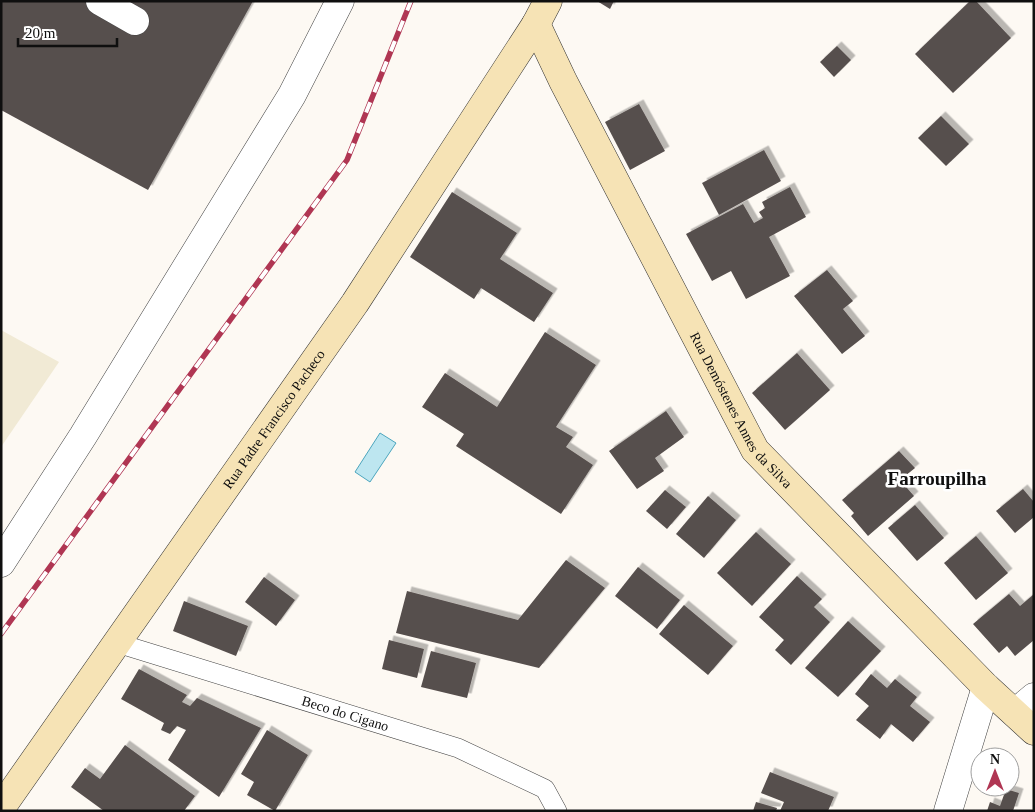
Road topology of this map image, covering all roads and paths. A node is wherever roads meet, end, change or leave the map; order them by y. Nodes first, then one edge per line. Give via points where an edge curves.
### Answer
1 (100, 1) edge
2 (340, 1) edge
3 (542, 13) edge
4 (134, 21) dead end
5 (1, 563) edge
6 (117, 643) junction
7 (986, 687) junction
8 (1027, 713) edge
9 (1, 808) edge
10 (557, 811) edge
11 (948, 811) edge

1 - 4 street
2 - 5 street via 292,96
3 - 6 main road, Rua Padre Francisco Pacheco via 355,303
3 - 7 main road, Rua Demóstenes Annes da Silva via 567,90 755,450
6 - 9 main road, Rua Padre Francisco Pacheco
6 - 10 lane, Beco do Cigano via 458,748 545,789
7 - 8 main road, Rua Demóstenes Annes da Silva
7 - 11 street

